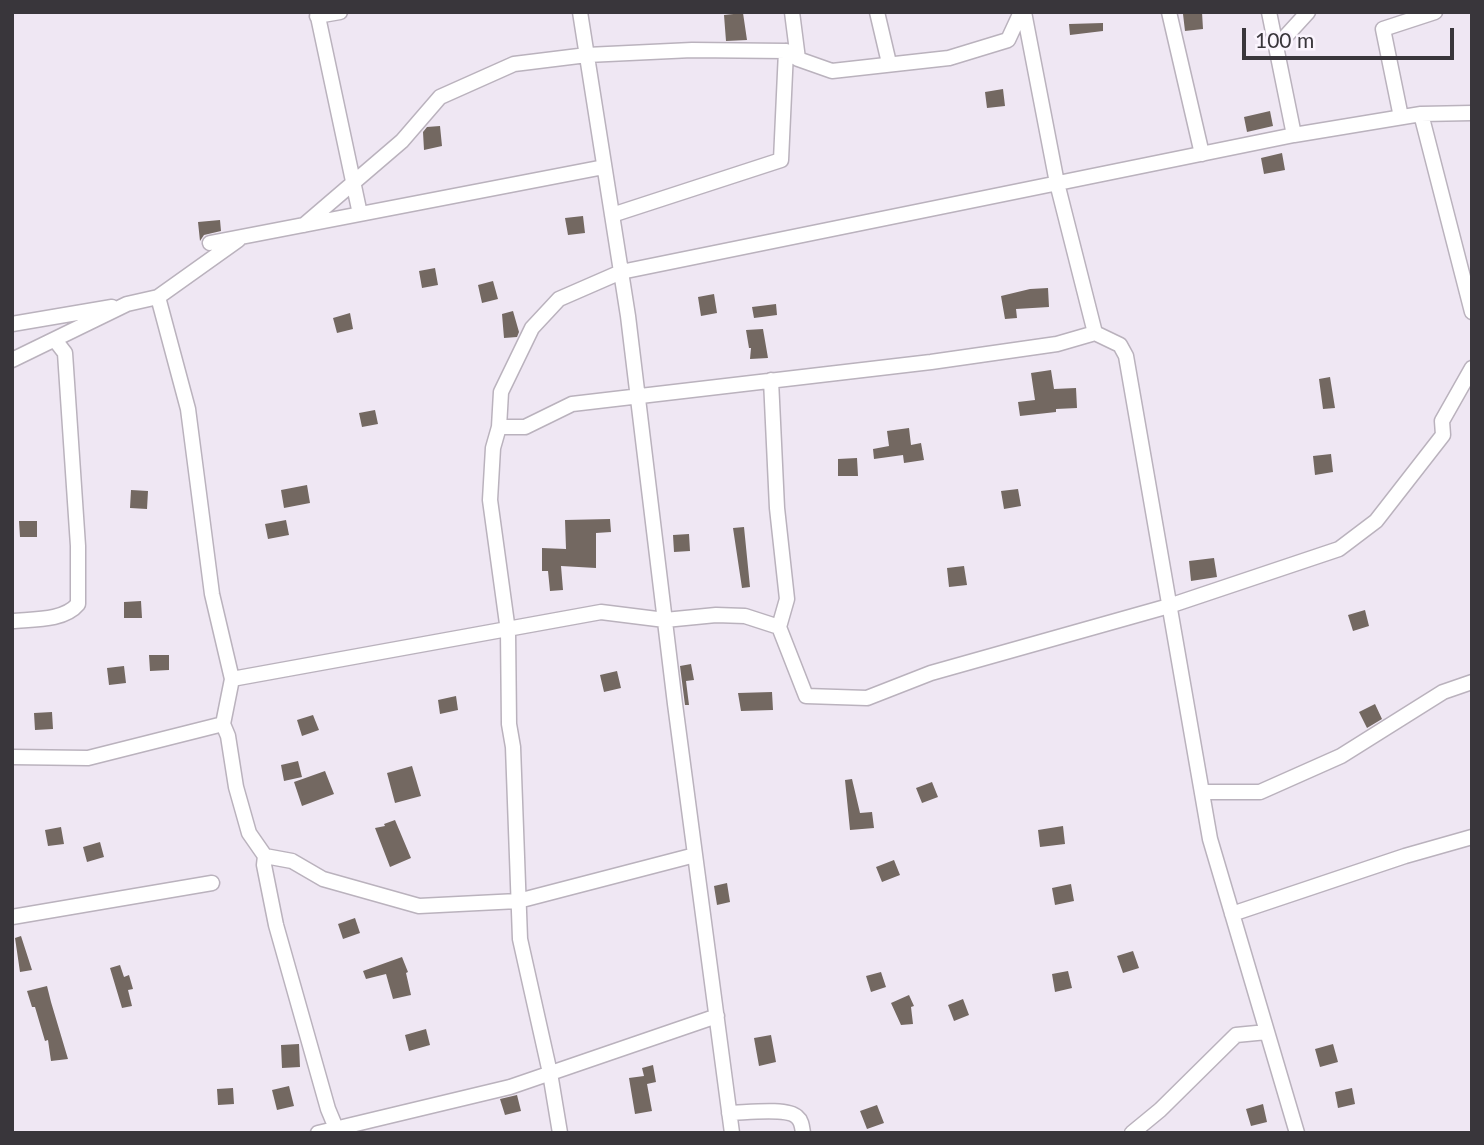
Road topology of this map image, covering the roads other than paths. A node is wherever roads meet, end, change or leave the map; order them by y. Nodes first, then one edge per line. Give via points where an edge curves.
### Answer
1 (340, 12) edge
2 (580, 12) edge
3 (792, 12) edge
4 (877, 12) edge
5 (1022, 12) edge
6 (1169, 12) edge
7 (1269, 12) edge
8 (1308, 12) edge
9 (1435, 12) edge
10 (317, 14) edge
11 (1276, 47) junction
12 (587, 55) junction
13 (792, 55) junction
14 (889, 63) junction
15 (1472, 113) edge
16 (1421, 114) junction
17 (1401, 117) junction
18 (1294, 135) junction
19 (1202, 154) junction
20 (604, 167) junction
21 (353, 182) junction
22 (1057, 183) junction
23 (360, 214) junction
24 (612, 215) junction
25 (304, 225) junction
26 (244, 236) junction
27 (210, 243) dead end
28 (621, 272) junction
29 (158, 297) junction
30 (127, 304) junction
31 (1472, 312) edge
32 (12, 324) edge
33 (1096, 333) junction
34 (55, 340) junction
35 (12, 360) edge
36 (1472, 368) edge
37 (771, 380) junction
38 (637, 395) junction
39 (499, 427) junction
40 (1169, 606) junction
41 (665, 620) junction
42 (12, 621) edge
43 (779, 627) junction
44 (508, 631) junction
45 (232, 679) junction
46 (1472, 682) edge
47 (223, 724) junction
48 (12, 757) edge
49 (1202, 792) junction
50 (1472, 837) edge
51 (695, 855) junction
52 (265, 856) junction
53 (212, 883) dead end
54 (518, 901) junction
55 (1232, 914) junction
56 (12, 917) edge
57 (717, 1016) junction
58 (1267, 1032) junction
59 (550, 1073) junction
60 (729, 1113) junction
61 (338, 1131) edge
62 (318, 1133) edge
63 (560, 1133) edge
64 (732, 1133) edge
65 (803, 1133) edge
66 (1132, 1133) edge
67 (1297, 1133) edge

1 - 10 street
2 - 12 street
3 - 13 street
4 - 14 street
5 - 14 street via 1008,40 949,58
5 - 22 street
6 - 19 street
7 - 11 street
8 - 11 street
9 - 17 street via 1383,29
10 - 21 street
11 - 18 street
12 - 13 street via 692,50
12 - 20 street
12 - 21 street via 514,64 440,97 402,141
13 - 14 street via 832,71
13 - 24 street via 781,160
15 - 16 street
16 - 17 street
16 - 31 street
17 - 18 street
18 - 19 street
19 - 22 street
20 - 23 street
20 - 24 street
21 - 23 street
21 - 25 street
22 - 28 street
22 - 33 street
23 - 25 street
24 - 28 street
25 - 26 street
26 - 27 street
26 - 29 street
28 - 38 street
28 - 39 street via 559,299 532,328 501,392
29 - 30 street
29 - 45 street via 188,409 212,594
30 - 32 street
30 - 34 street
33 - 37 street via 1045,346
33 - 40 street via 1120,345 1126,356
34 - 35 street
34 - 42 street via 65,353 78,604 72,611
36 - 40 street via 1442,421 1443,435 1376,522 1339,549
37 - 38 street
37 - 43 street via 787,599
38 - 39 street via 572,404 525,427
38 - 41 street
39 - 44 street via 493,448 491,500
40 - 43 street via 931,673 867,698 806,696
40 - 49 street
41 - 43 street via 745,616
41 - 44 street via 601,612
41 - 51 street
44 - 45 street
44 - 54 street
45 - 47 street
46 - 49 street via 1443,692 1340,757 1260,792
47 - 48 street via 88,758
47 - 52 street via 249,833
49 - 55 street
50 - 55 street
51 - 54 street
51 - 57 street
52 - 54 street via 292,861 323,879 419,905
52 - 61 street via 276,925
53 - 56 street
54 - 59 street via 520,940
55 - 58 street
57 - 59 street
57 - 60 street
58 - 66 street via 1236,1035
58 - 67 street
59 - 61 street
59 - 63 street
60 - 64 street
60 - 65 street via 794,1114
61 - 62 street

